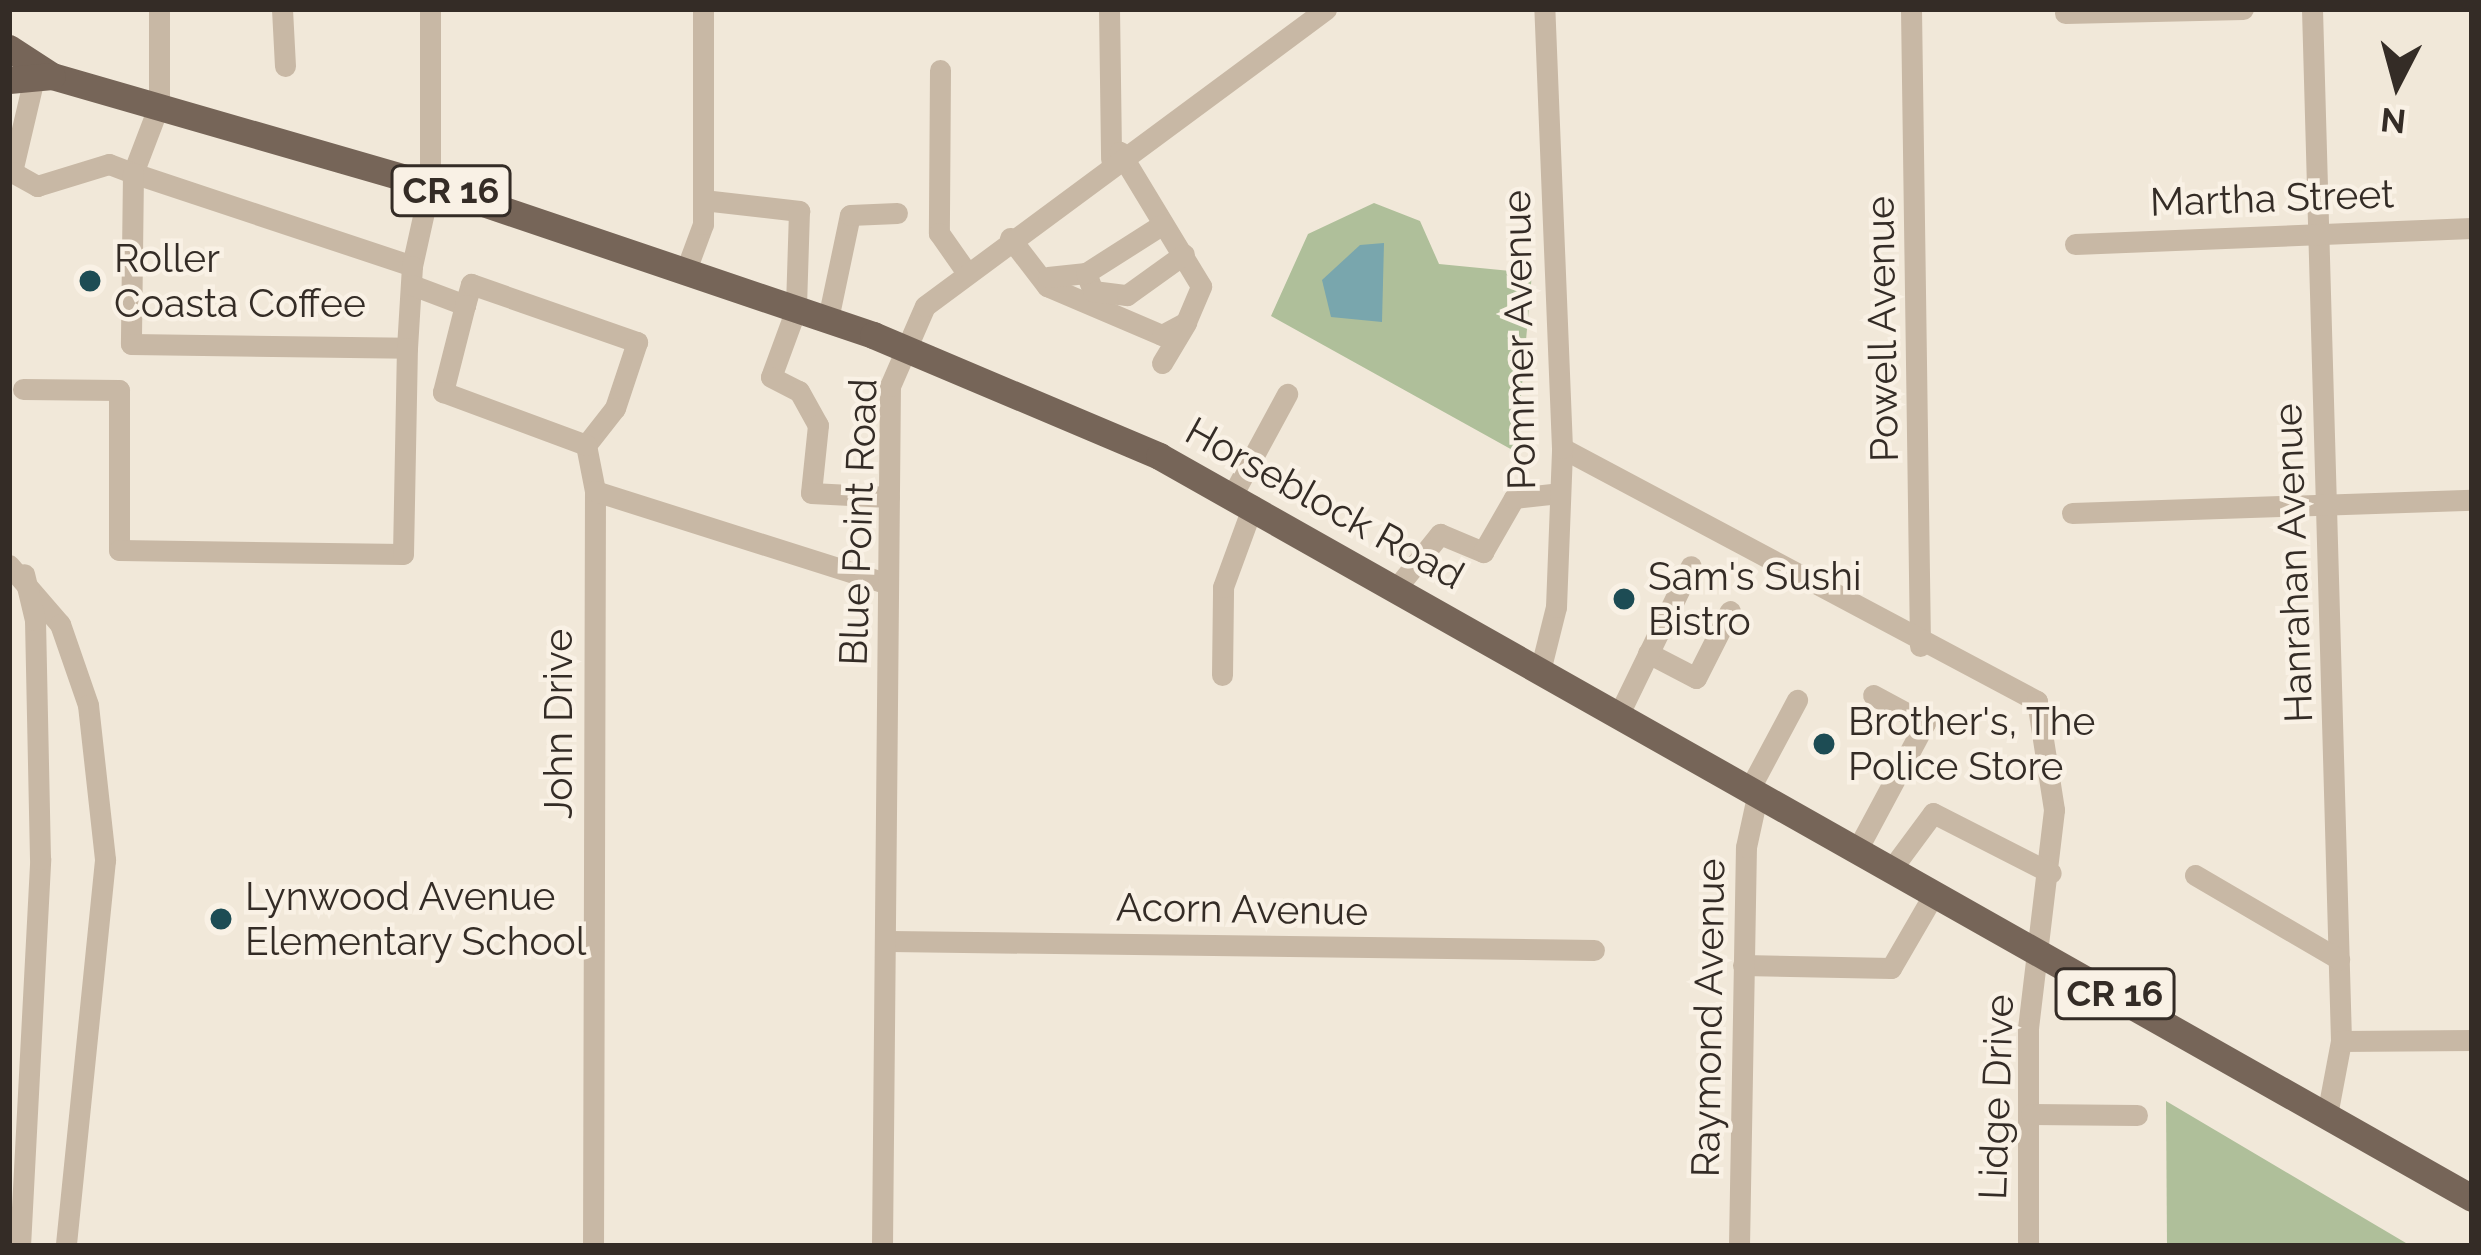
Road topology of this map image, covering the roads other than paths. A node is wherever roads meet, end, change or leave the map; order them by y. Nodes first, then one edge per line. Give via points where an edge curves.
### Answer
1 (159, 9) edge
2 (282, 9) edge
3 (430, 9) edge
4 (703, 9) edge
5 (1109, 9) edge
6 (1326, 9) edge
7 (1544, 9) edge
8 (1911, 9) edge
9 (2243, 9) edge
10 (2312, 9) edge
11 (2065, 13) dead end
12 (9, 48) edge
13 (284, 66) dead end
14 (940, 70) dead end
15 (32, 78) edge
16 (159, 105) junction
17 (1115, 155) junction
18 (134, 172) junction
19 (430, 184) junction
20 (703, 200) junction
21 (897, 213) dead end
22 (1163, 224) junction
23 (2472, 228) edge
24 (2319, 230) junction
25 (1010, 238) junction
26 (2075, 244) dead end
27 (1184, 254) junction
28 (686, 270) junction
29 (967, 272) junction
30 (1086, 273) junction
31 (412, 275) junction
32 (1048, 277) junction
33 (465, 305) junction
34 (796, 309) junction
35 (828, 319) junction
36 (1186, 322) junction
37 (905, 347) junction
38 (407, 348) junction
39 (1162, 363) dead end
40 (23, 389) dead end
41 (1287, 394) dead end
42 (586, 445) junction
43 (1562, 448) junction
44 (595, 490) junction
45 (1559, 493) junction
46 (889, 497) junction
47 (1243, 499) junction
48 (2472, 500) edge
49 (2329, 504) junction
50 (2072, 513) dead end
51 (16, 566) edge
52 (1691, 566) dead end
53 (888, 584) junction
54 (1398, 586) junction
55 (1730, 611) dead end
56 (1920, 646) junction
57 (1648, 653) junction
58 (1540, 667) junction
59 (1222, 675) dead end
60 (1873, 695) dead end
61 (1797, 700) dead end
62 (1620, 712) junction
63 (1754, 790) junction
64 (1858, 848) junction
65 (1893, 867) junction
66 (2051, 873) junction
67 (2194, 875) dead end
68 (1935, 892) junction
69 (890, 941) junction
70 (1594, 950) dead end
71 (2038, 951) junction
72 (2339, 959) junction
73 (1743, 965) junction
74 (2472, 1040) edge
75 (2341, 1041) junction
76 (2031, 1114) junction
77 (2137, 1115) dead end
78 (2326, 1115) junction
79 (2472, 1198) edge
80 (20, 1246) edge
81 (66, 1246) edge
82 (593, 1246) edge
83 (882, 1246) edge
84 (1739, 1246) edge
85 (2028, 1246) edge

1 - 16 street
2 - 13 street
3 - 19 street
4 - 20 street
5 - 17 street
6 - 17 street, Blue Point Road
7 - 43 street, Pommer Avenue
8 - 56 street, Powell Avenue
9 - 11 street
10 - 24 street, Hanrahan Avenue
12 - 15 main road, Horseblock Road / CR 16
14 - 29 street via 939,233
15 - 16 main road, Horseblock Road / CR 16
15 - 18 street via 12,172 37,186 109,164
16 - 18 street
16 - 19 main road, Horseblock Road / CR 16
17 - 22 street
17 - 25 street, Blue Point Road
18 - 31 street
18 - 38 street via 131,344
19 - 28 main road, Horseblock Road / CR 16
19 - 31 street
20 - 28 street
20 - 34 street via 799,212
21 - 35 street via 850,215
22 - 27 street
22 - 30 street
23 - 24 street, Martha Street
24 - 26 street, Martha Street
24 - 49 street, Hanrahan Avenue
25 - 29 street, Blue Point Road
25 - 32 street
27 - 30 street via 1127,295 1093,291
27 - 36 street via 1201,286
28 - 34 main road, Horseblock Road / CR 16
29 - 37 street, Blue Point Road via 925,306
30 - 32 street
31 - 33 street
31 - 38 street
32 - 36 street via 1046,286 1162,335
33 - 42 street via 443,392
33 - 42 street via 471,284 637,342 614,408
34 - 35 main road, Horseblock Road / CR 16
34 - 46 street via 771,377 799,391 818,425 811,494
35 - 37 main road, Horseblock Road / CR 16
36 - 39 street
37 - 46 street, Blue Point Road via 890,386
37 - 47 main road, Horseblock Road / CR 16
38 - 40 street via 403,554 119,550 119,389
41 - 47 street
42 - 44 street, John Drive
43 - 45 street, Pommer Avenue
43 - 56 street
44 - 53 street
44 - 82 street, John Drive
45 - 54 street via 1514,498 1483,552 1440,534
45 - 58 street, Pommer Avenue via 1556,607
46 - 53 street, Blue Point Road
47 - 54 main road, Horseblock Road / CR 16
47 - 59 street via 1223,587
48 - 49 street
49 - 50 street
49 - 72 street, Hanrahan Avenue
51 - 80 street via 35,620 40,860
51 - 81 street via 61,624 88,705 104,860
52 - 57 street
53 - 69 street, Blue Point Road
54 - 58 main road, Horseblock Road / CR 16
55 - 57 street via 1696,678
56 - 66 street, Lidge Drive via 2037,701 2053,767
57 - 62 street
58 - 62 main road, Horseblock Road / CR 16
60 - 64 street via 1925,723
61 - 63 street
62 - 63 main road, Horseblock Road / CR 16
63 - 64 main road, Horseblock Road / CR 16
63 - 73 street, Raymond Avenue
64 - 65 main road, Horseblock Road / CR 16
65 - 66 street via 1933,813
65 - 68 main road, Horseblock Road / CR 16
66 - 71 street, Lidge Drive
67 - 72 street
68 - 71 main road, Horseblock Road / CR 16
68 - 73 street via 1891,968
69 - 70 street, Acorn Avenue
69 - 83 street, Blue Point Road
71 - 76 street, Lidge Drive
71 - 78 main road, Horseblock Road / CR 16
72 - 75 street, Hanrahan Avenue
73 - 84 street, Raymond Avenue
74 - 75 street
75 - 78 street, Hanrahan Avenue
76 - 77 street
76 - 85 street, Lidge Drive
78 - 79 main road, Horseblock Road / CR 16

